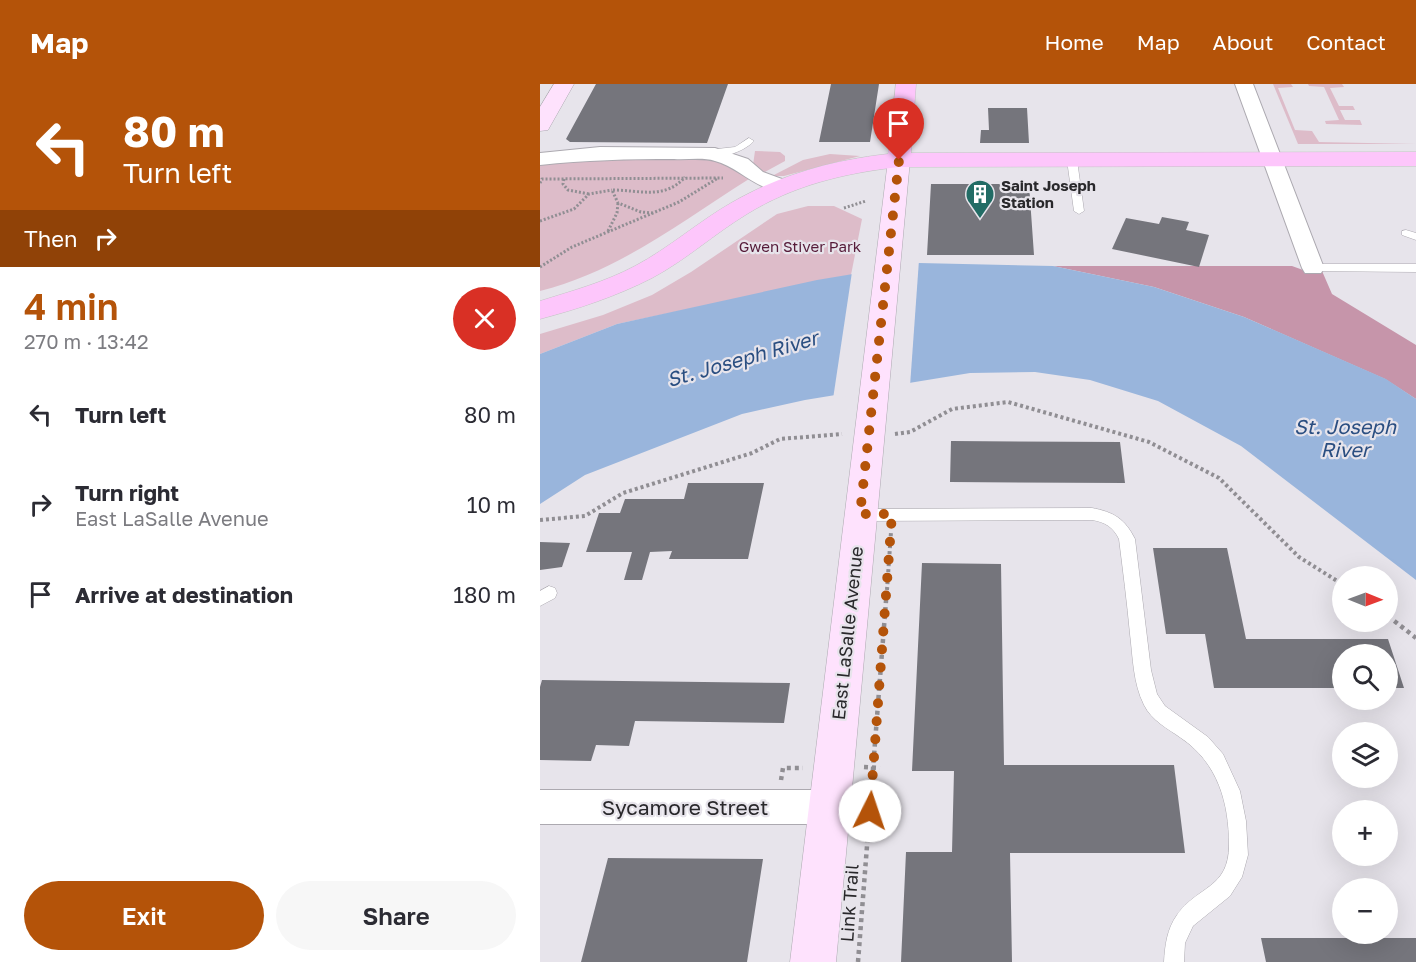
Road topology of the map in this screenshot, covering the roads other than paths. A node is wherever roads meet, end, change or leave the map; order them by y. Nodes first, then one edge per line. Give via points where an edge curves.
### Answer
1 (564, 84) edge
2 (906, 84) edge
3 (1244, 84) edge
4 (540, 125) edge
5 (540, 159) edge
6 (1272, 159) junction
7 (1416, 159) edge
8 (899, 160) junction
9 (1072, 160) junction
10 (783, 186) junction
11 (1078, 211) dead end
12 (1416, 267) edge
13 (1313, 268) joint
14 (540, 310) edge
15 (876, 514) junction
16 (540, 807) edge
17 (829, 807) junction
18 (813, 962) edge
19 (1174, 962) edge

1 - 4 street
2 - 8 main road
3 - 6 street
5 - 10 street via 600,153 708,153 726,156 756,176
6 - 7 main road
6 - 9 main road
6 - 13 street
8 - 9 main road
8 - 10 main road via 856,164
8 - 15 street, East LaSalle Avenue via 869,431
9 - 11 lane
10 - 14 main road via 738,209 644,272
12 - 13 lane
15 - 17 street, East LaSalle Avenue
15 - 19 lane via 1092,514 1111,517 1121,526 1127,539 1144,678 1152,703 1167,720 1212,752 1226,777 1236,812 1238,855 1233,876 1187,916 1174,941
16 - 17 street, Sycamore Street
17 - 18 street, East LaSalle Avenue

